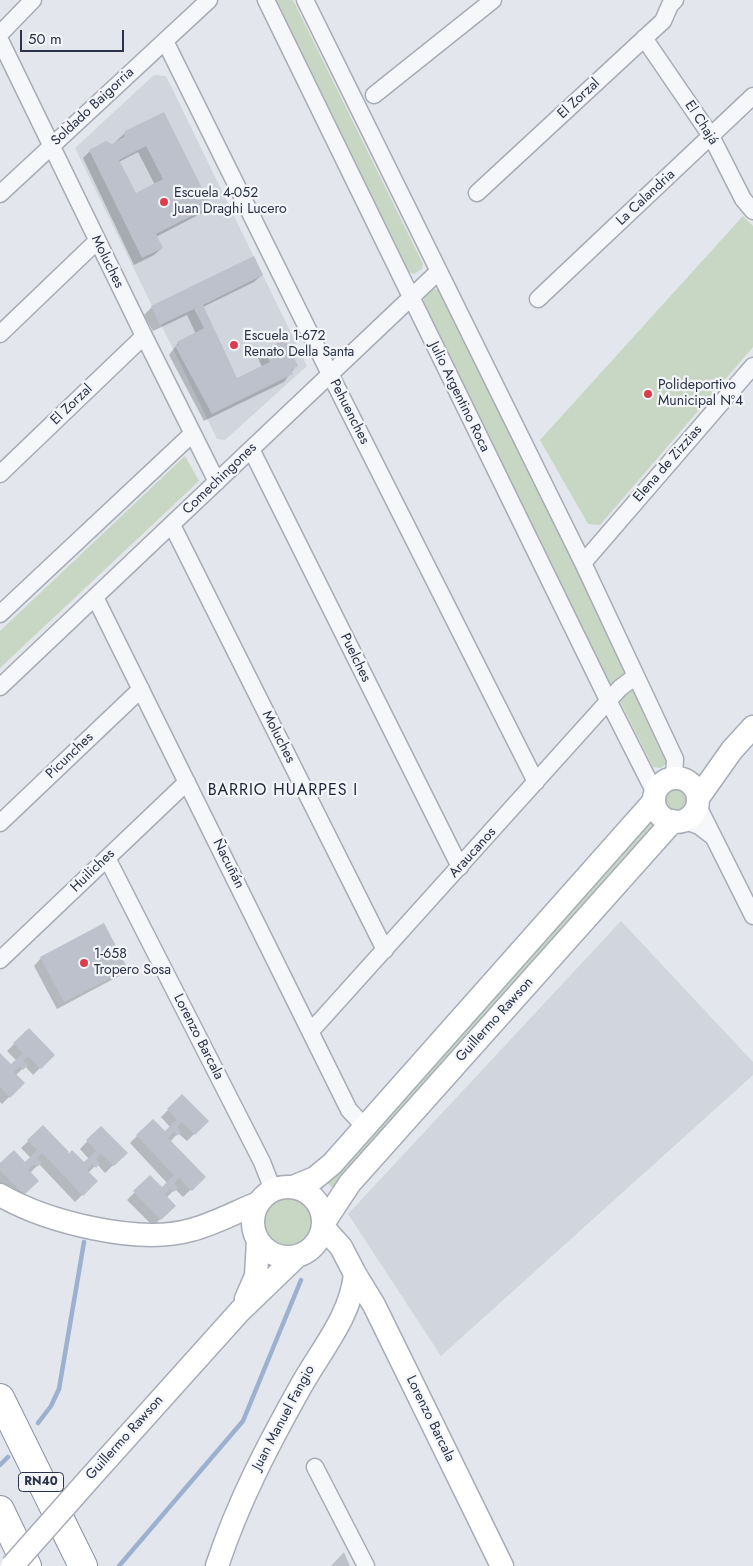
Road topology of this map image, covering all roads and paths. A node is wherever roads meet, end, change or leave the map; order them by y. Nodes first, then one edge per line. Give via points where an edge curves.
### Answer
1 (33, 0) edge
2 (209, 0) edge
3 (266, 0) edge
4 (304, 0) edge
5 (493, 0) edge
6 (675, 0) edge
7 (0, 34) edge
8 (644, 38) junction
9 (0, 40) edge
10 (165, 41) junction
11 (374, 96) dead end
12 (753, 96) edge
13 (711, 136) junction
14 (50, 146) junction
15 (478, 193) dead end
16 (0, 194) edge
17 (753, 211) edge
18 (97, 241) junction
19 (439, 271) junction
20 (410, 297) junction
21 (538, 299) dead end
22 (0, 334) edge
23 (144, 336) junction
24 (753, 366) edge
25 (330, 374) junction
26 (192, 434) junction
27 (251, 449) junction
28 (0, 474) edge
29 (218, 482) junction
30 (172, 525) junction
31 (583, 563) junction
32 (95, 597) junction
33 (0, 614) edge
34 (636, 676) junction
35 (0, 687) edge
36 (141, 689) junction
37 (608, 702) junction
38 (753, 727) edge
39 (187, 782) junction
40 (536, 782) junction
41 (655, 797) junction
42 (686, 801) junction
43 (0, 822) edge
44 (107, 858) junction
45 (460, 867) junction
46 (753, 916) edge
47 (385, 950) junction
48 (0, 960) edge
49 (311, 1031) junction
50 (365, 1127) junction
51 (274, 1193) junction
52 (0, 1195) edge
53 (323, 1226) junction
54 (258, 1241) junction
55 (303, 1254) junction
56 (355, 1274) junction
57 (240, 1311) junction
58 (0, 1398) edge
59 (315, 1467) dead end
60 (0, 1510) edge
61 (12, 1566) edge
62 (27, 1566) edge
63 (83, 1566) edge
64 (218, 1566) edge
65 (366, 1566) edge
66 (502, 1566) edge

1 - 7 street
2 - 10 street, Soldado Baigorria
3 - 20 street, Julio Argentino Roca
4 - 19 street
5 - 11 street
6 - 8 street, El Zorzal via 662,21
8 - 13 street, El Chajá
8 - 15 street, El Zorzal
9 - 14 street, Moluches
10 - 14 street, Soldado Baigorria
10 - 25 street, Pehuenches
12 - 13 street, La Calandria
13 - 17 street, El Chajá via 743,199
13 - 21 street, La Calandria
14 - 16 street, Soldado Baigorria
14 - 18 street, Moluches
18 - 22 street
18 - 23 street, Moluches
19 - 20 street, Comechingones
19 - 31 street
20 - 25 street, Comechingones
20 - 37 street, Julio Argentino Roca
23 - 26 street, Moluches
23 - 28 street, El Zorzal
24 - 31 street, Elena de Zizzias
25 - 27 street, Comechingones
25 - 40 street, Pehuenches
26 - 29 street, Moluches
26 - 33 street
27 - 29 street, Comechingones
27 - 45 street, Puelches
29 - 30 street, Comechingones
30 - 32 street, Comechingones
30 - 47 street, Moluches
31 - 34 street
32 - 35 street, Comechingones
32 - 36 street, Ñacuñán
34 - 37 street, Araucanos
34 - 42 street via 675,759
36 - 39 street, Ñacuñán
36 - 43 street, Picunches
37 - 40 street, Araucanos
37 - 41 street, Julio Argentino Roca
38 - 42 main road, Guillermo Rawson
39 - 44 street, Huiliches
39 - 49 street, Ñacuñán
40 - 45 street, Araucanos
41 - 42 main road via 658,812
41 - 42 main road, Guillermo Rawson via 662,783
41 - 50 main road, Guillermo Rawson
42 - 46 street via 699,826 717,841
42 - 53 main road, Guillermo Rawson via 350,1183
44 - 48 street, Huiliches
44 - 51 street, Lorenzo Barcala via 262,1162
45 - 47 street, Araucanos
47 - 49 street, Araucanos
49 - 50 street, Ñacuñán via 349,1110
50 - 51 main road, Guillermo Rawson via 325,1170 306,1182
51 - 52 main road, Guillermo Rawson via 191,1230 151,1234 63,1222 24,1209
51 - 53 main road via 303,1190 317,1202
51 - 54 main road via 252,1220
53 - 55 main road via 319,1239
53 - 56 main road, Lorenzo Barcala via 341,1247
54 - 55 main road via 274,1255 284,1258
54 - 57 main road, Guillermo Rawson via 256,1276
55 - 56 main road
55 - 57 main road, Guillermo Rawson
56 - 64 main road, Juan Manuel Fangio via 353,1294 346,1311 260,1459 232,1522
56 - 66 main road, Lorenzo Barcala via 374,1305
57 - 61 main road, Guillermo Rawson, bridge
58 - 63 highway, RN40
59 - 65 street
60 - 62 highway

